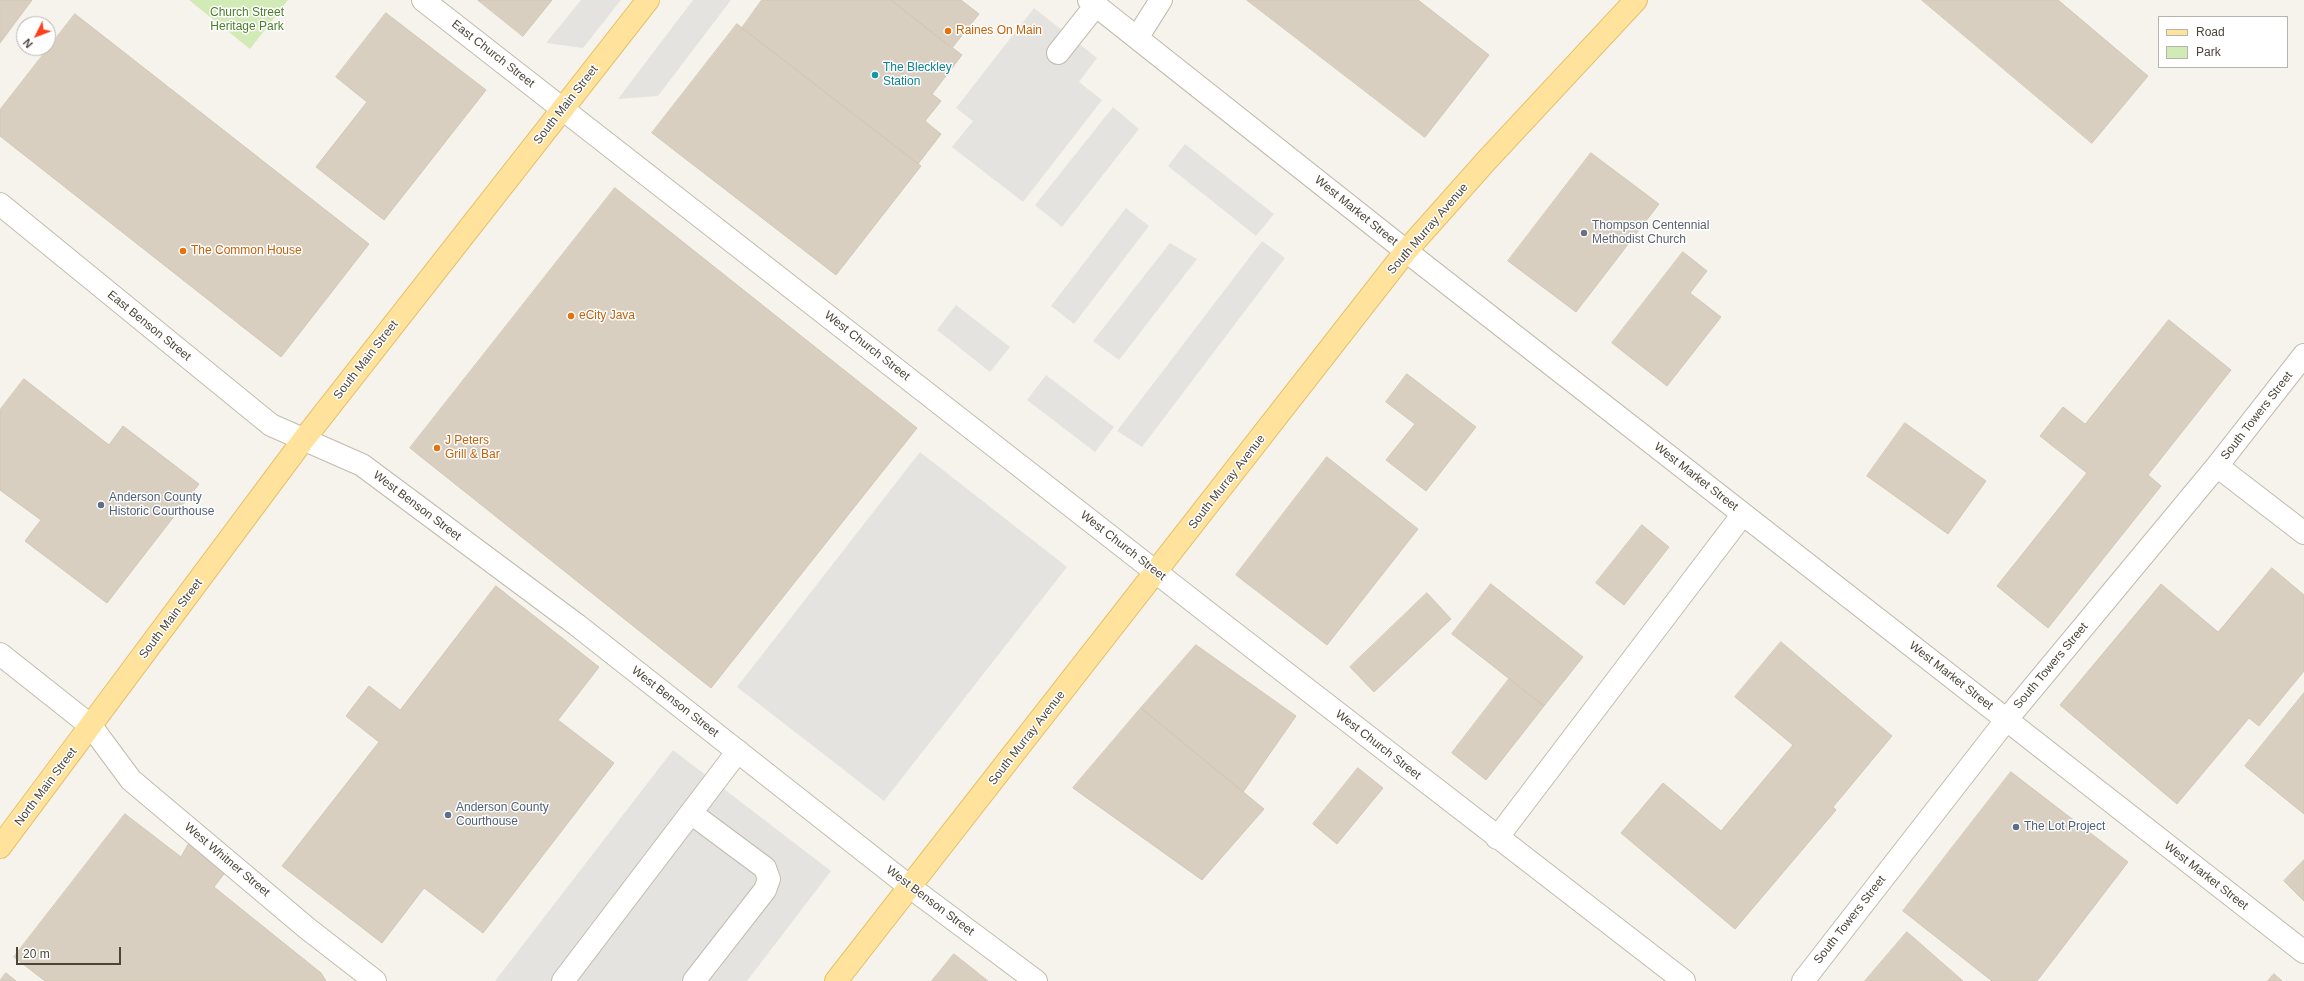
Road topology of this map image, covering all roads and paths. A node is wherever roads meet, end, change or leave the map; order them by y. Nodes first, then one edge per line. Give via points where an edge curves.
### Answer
1 (423, 0) edge
2 (648, 0) edge
3 (1161, 0) edge
4 (1636, 0) edge
5 (1092, 3) edge
6 (1137, 38) junction
7 (1058, 53) dead end
8 (563, 108) junction
9 (0, 204) edge
10 (1406, 251) junction
11 (2304, 355) edge
12 (304, 440) junction
13 (2217, 466) junction
14 (1743, 514) junction
15 (2304, 533) edge
16 (1157, 572) junction
17 (0, 654) edge
18 (2006, 719) junction
19 (91, 726) junction
20 (738, 751) junction
21 (692, 813) junction
22 (1497, 838) junction
23 (0, 847) edge
24 (910, 887) junction
25 (2304, 952) edge
26 (375, 981) edge
27 (563, 981) edge
28 (694, 981) edge
29 (836, 981) edge
30 (1036, 981) edge
31 (1684, 981) edge
32 (1803, 981) edge

1 - 8 street, East Church Street
2 - 8 main road, South Main Street
3 - 6 street
4 - 10 main road, South Murray Avenue
5 - 6 street, West Market Street
5 - 7 street
6 - 10 street, West Market Street
8 - 12 main road, South Main Street
8 - 16 street, West Church Street
9 - 12 street, East Benson Street via 271,425
10 - 14 street, West Market Street
10 - 16 main road, South Murray Avenue
11 - 13 street, South Towers Street
12 - 19 main road, South Main Street
12 - 20 street, West Benson Street via 362,464 577,625
13 - 15 street
13 - 18 street, South Towers Street
14 - 18 street, West Market Street
14 - 22 street
16 - 22 street, West Church Street
16 - 24 main road, South Murray Avenue
17 - 19 street, West Whitner Street
18 - 25 street, West Market Street
18 - 32 street, South Towers Street
19 - 23 main road, North Main Street
19 - 26 street, West Whitner Street via 131,780 308,929
20 - 21 street
20 - 24 street, West Benson Street
21 - 27 street
21 - 28 street via 765,868 768,879 766,890
22 - 31 street, West Church Street
24 - 29 main road, South Murray Avenue
24 - 30 street, West Benson Street

